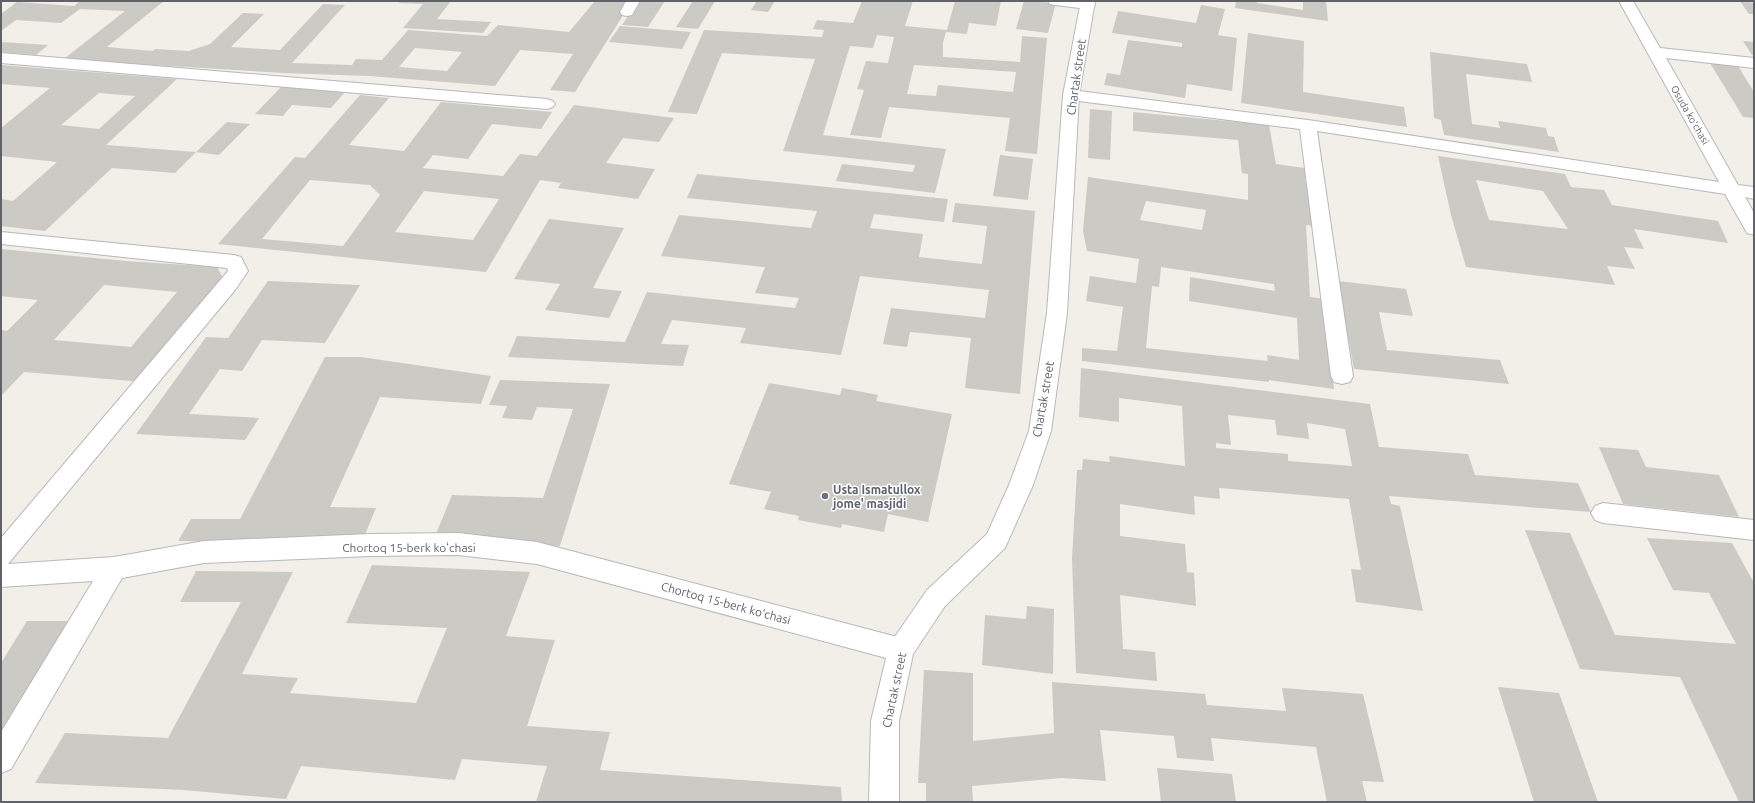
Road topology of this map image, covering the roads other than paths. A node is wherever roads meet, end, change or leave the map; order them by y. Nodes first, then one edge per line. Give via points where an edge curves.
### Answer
1 (1055, 1) edge
2 (1626, 1) edge
3 (1088, 3) edge
4 (1654, 52) junction
5 (1, 58) edge
6 (1754, 63) edge
7 (1071, 95) junction
8 (547, 104) dead end
9 (1308, 125) junction
10 (1732, 189) junction
11 (1754, 193) edge
12 (1754, 229) edge
13 (1, 238) edge
14 (1342, 376) dead end
15 (1603, 513) dead end
16 (1754, 530) edge
17 (1, 556) edge
18 (114, 568) junction
19 (1, 576) edge
20 (901, 650) junction
21 (1, 759) edge
22 (884, 802) edge

1 - 3 street
2 - 4 street, Osuda koʻchasi
3 - 7 street, Chartak street
4 - 6 street
4 - 10 street, Osuda koʻchasi
5 - 8 street
7 - 9 street
7 - 20 street, Chartak street via 1057,313 1040,431 1022,485 996,541 936,598
9 - 10 street
9 - 14 street
10 - 11 street
10 - 12 street, Osuda koʻchasi
13 - 17 street via 234,262 238,271
15 - 16 lane
18 - 19 street, Chortoq 15-berk koʻchasi
18 - 20 street, Chortoq 15-berk koʻchasi via 204,552 458,544 537,553
18 - 21 street
20 - 22 street, Chartak street via 885,721

